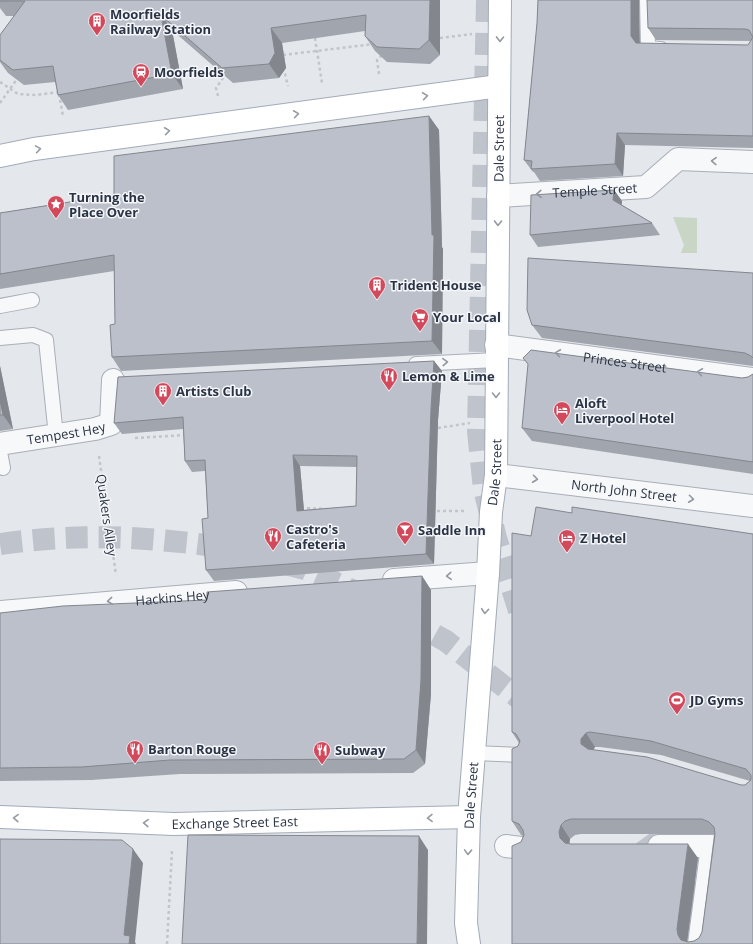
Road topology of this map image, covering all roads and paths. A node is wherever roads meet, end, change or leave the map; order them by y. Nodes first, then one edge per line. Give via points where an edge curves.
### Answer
1 (500, 0) edge
2 (647, 0) edge
3 (315, 38) edge
4 (376, 44) edge
5 (678, 49) edge
6 (317, 51) junction
7 (384, 53) edge
8 (283, 54) edge
9 (378, 60) edge
10 (278, 69) dead end
11 (285, 74) dead end
12 (17, 79) edge
13 (0, 82) edge
14 (499, 86) junction
15 (58, 89) edge
16 (65, 91) edge
17 (59, 96) edge
18 (0, 103) edge
19 (326, 110) junction
20 (0, 156) edge
21 (753, 162) edge
22 (498, 196) junction
23 (32, 300) dead end
24 (0, 306) edge
25 (0, 338) edge
26 (496, 352) junction
27 (402, 365) edge
28 (753, 379) edge
29 (120, 380) edge
30 (103, 427) junction
31 (188, 435) edge
32 (56, 436) junction
33 (0, 444) edge
34 (0, 452) edge
35 (3, 468) dead end
36 (496, 475) junction
37 (753, 506) edge
38 (294, 508) edge
39 (333, 509) edge
40 (488, 573) junction
41 (371, 582) tunnel mouth
42 (253, 590) edge
43 (120, 600) junction
44 (0, 612) edge
45 (474, 753) junction
46 (522, 756) edge
47 (0, 817) edge
48 (469, 817) junction
49 (635, 846) edge
50 (173, 849) dead end
51 (167, 944) edge
52 (469, 944) edge
53 (699, 944) edge

1 -> 14 main road, Dale Street
2 - 5 lane via 648,48
3 - 6 path
4 - 6 path
6 - 8 path
6 - 19 path
7 - 9 path
10 - 11 path
12 - 18 path
13 - 16 path, bridge via 18,94 36,96
19 -> 14 main road
14 - 22 main road, Dale Street
15 - 17 path
20 -> 19 main road via 41,148
21 -> 22 street, Temple Street via 678,159 646,188
22 -> 26 main road, Dale Street
23 - 24 lane
25 - 32 lane via 33,335 46,340
27 -> 26 lane
28 -> 26 street, Princes Street
26 -> 36 main road, Dale Street
29 - 30 street, Tempest Hey
30 - 31 path via 121,439
30 - 32 street, Tempest Hey
30 - 43 path, Quakers Alley
32 - 33 street, Tempest Hey
34 - 35 lane
36 -> 37 street, North John Street
36 - 40 main road, Dale Street
38 - 39 path
40 -> 41 street
40 -> 45 main road, Dale Street
42 - 43 street, Hackins Hey
43 -> 44 street, Hackins Hey
45 - 46 lane
45 - 48 main road, Dale Street
48 -> 47 main road, Exchange Street East via 174,824
48 -> 52 main road, Dale Street via 466,923
49 - 53 street via 712,846
50 - 51 path

